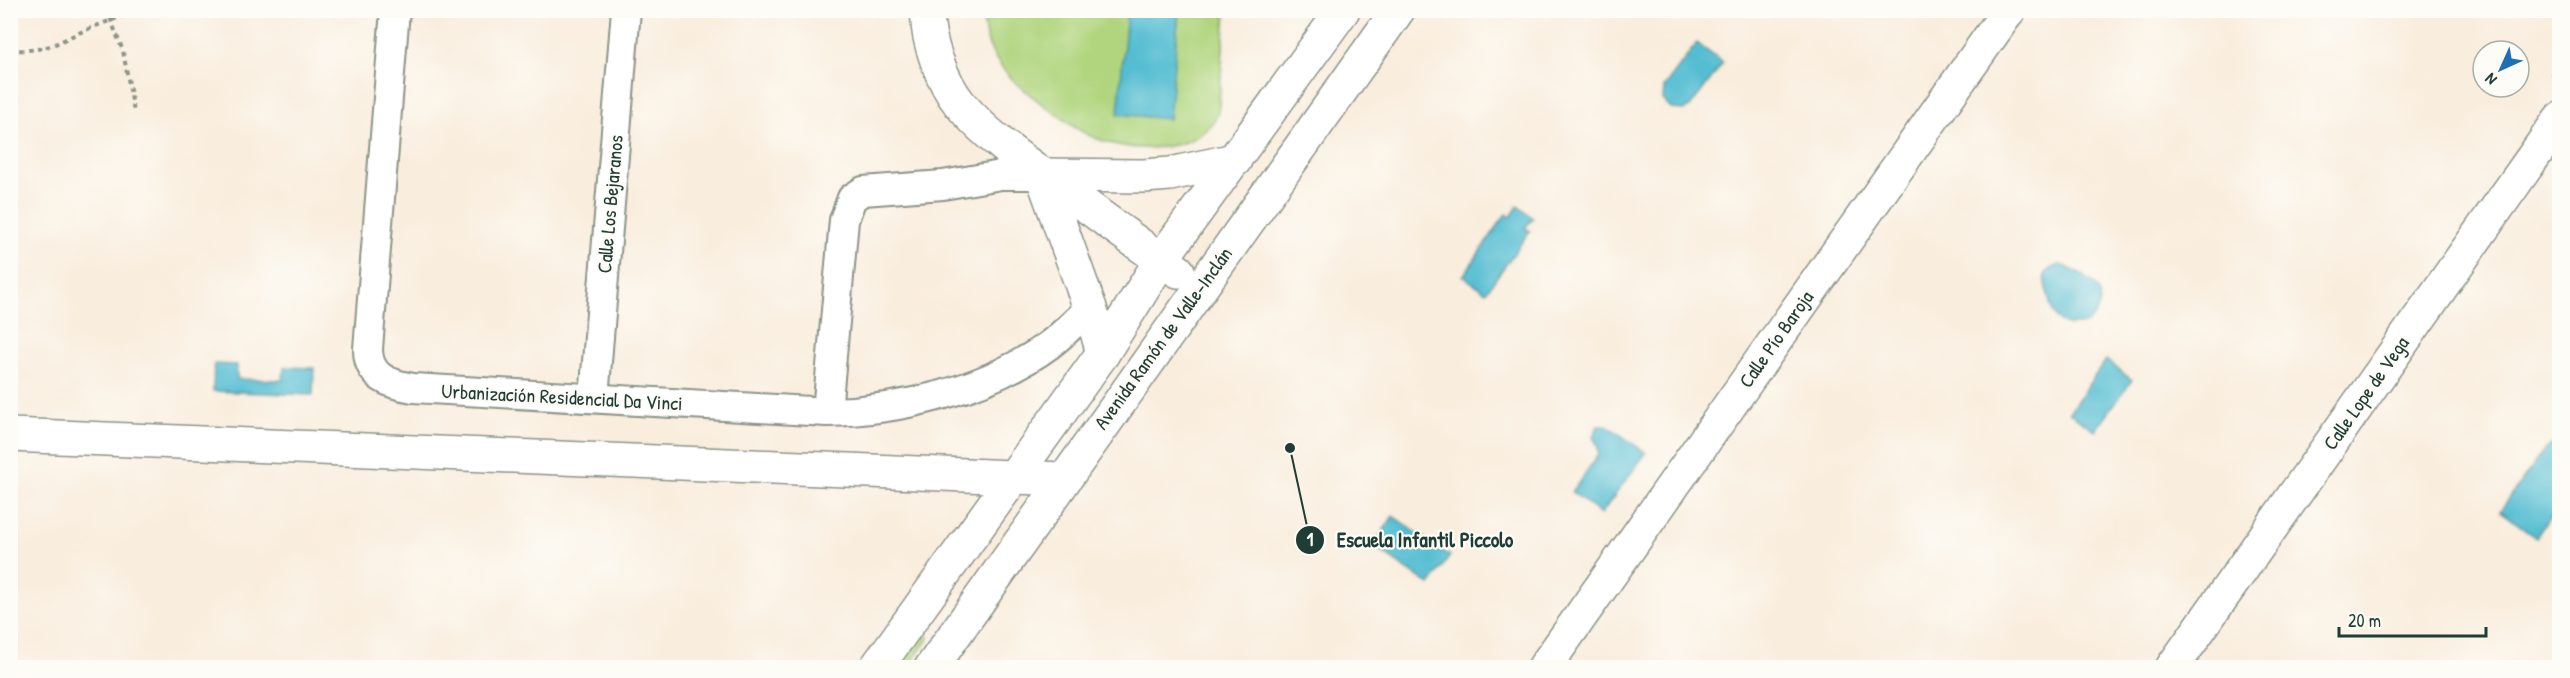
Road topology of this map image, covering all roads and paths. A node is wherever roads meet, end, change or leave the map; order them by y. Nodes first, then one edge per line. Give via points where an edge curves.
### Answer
1 (107, 10) edge
2 (141, 10) edge
3 (395, 10) edge
4 (626, 10) edge
5 (928, 10) edge
6 (1342, 10) edge
7 (1398, 10) edge
8 (2008, 10) edge
9 (112, 21) junction
10 (10, 50) edge
11 (134, 112) dead end
12 (2559, 119) edge
13 (1235, 160) junction
14 (1042, 174) junction
15 (1161, 260) junction
16 (1201, 286) junction
17 (1090, 308) junction
18 (1103, 353) junction
19 (594, 398) junction
20 (827, 412) junction
21 (10, 435) edge
22 (1015, 477) junction
23 (1063, 479) junction
24 (876, 668) edge
25 (931, 668) edge
26 (1544, 668) edge
27 (2172, 668) edge

1 - 9 path
2 - 9 path
3 - 19 lane, Urbanización Residencial Da Vinci via 368,349 373,370 389,383 413,388
4 - 19 lane, Calle Los Bejaranos
5 - 14 street via 934,52 960,104
6 - 13 street
7 - 16 street, Avenida Ramón de Valle-Inclán
8 - 26 street, Calle Pío Baroja
9 - 10 path via 54,46 34,51
9 - 11 path via 123,51
12 - 27 street, Calle Lope de Vega
13 - 14 street via 1144,176
13 - 15 street
14 - 15 street
14 - 17 street
14 - 20 lane via 878,189 863,191 852,198 844,219
15 - 16 street
15 - 18 street, Avenida Ramón de Valle-Inclán
16 - 23 street, Avenida Ramón de Valle-Inclán
17 - 18 street
17 - 20 lane, Urbanización Residencial Da Vinci via 1050,344 983,380 911,402 865,411
18 - 22 street, Avenida Ramón de Valle-Inclán
19 - 20 lane, Urbanización Residencial Da Vinci
21 - 22 street
22 - 23 street
22 - 24 street, Avenida Ramón de Valle-Inclán
23 - 25 street, Avenida Ramón de Valle-Inclán

